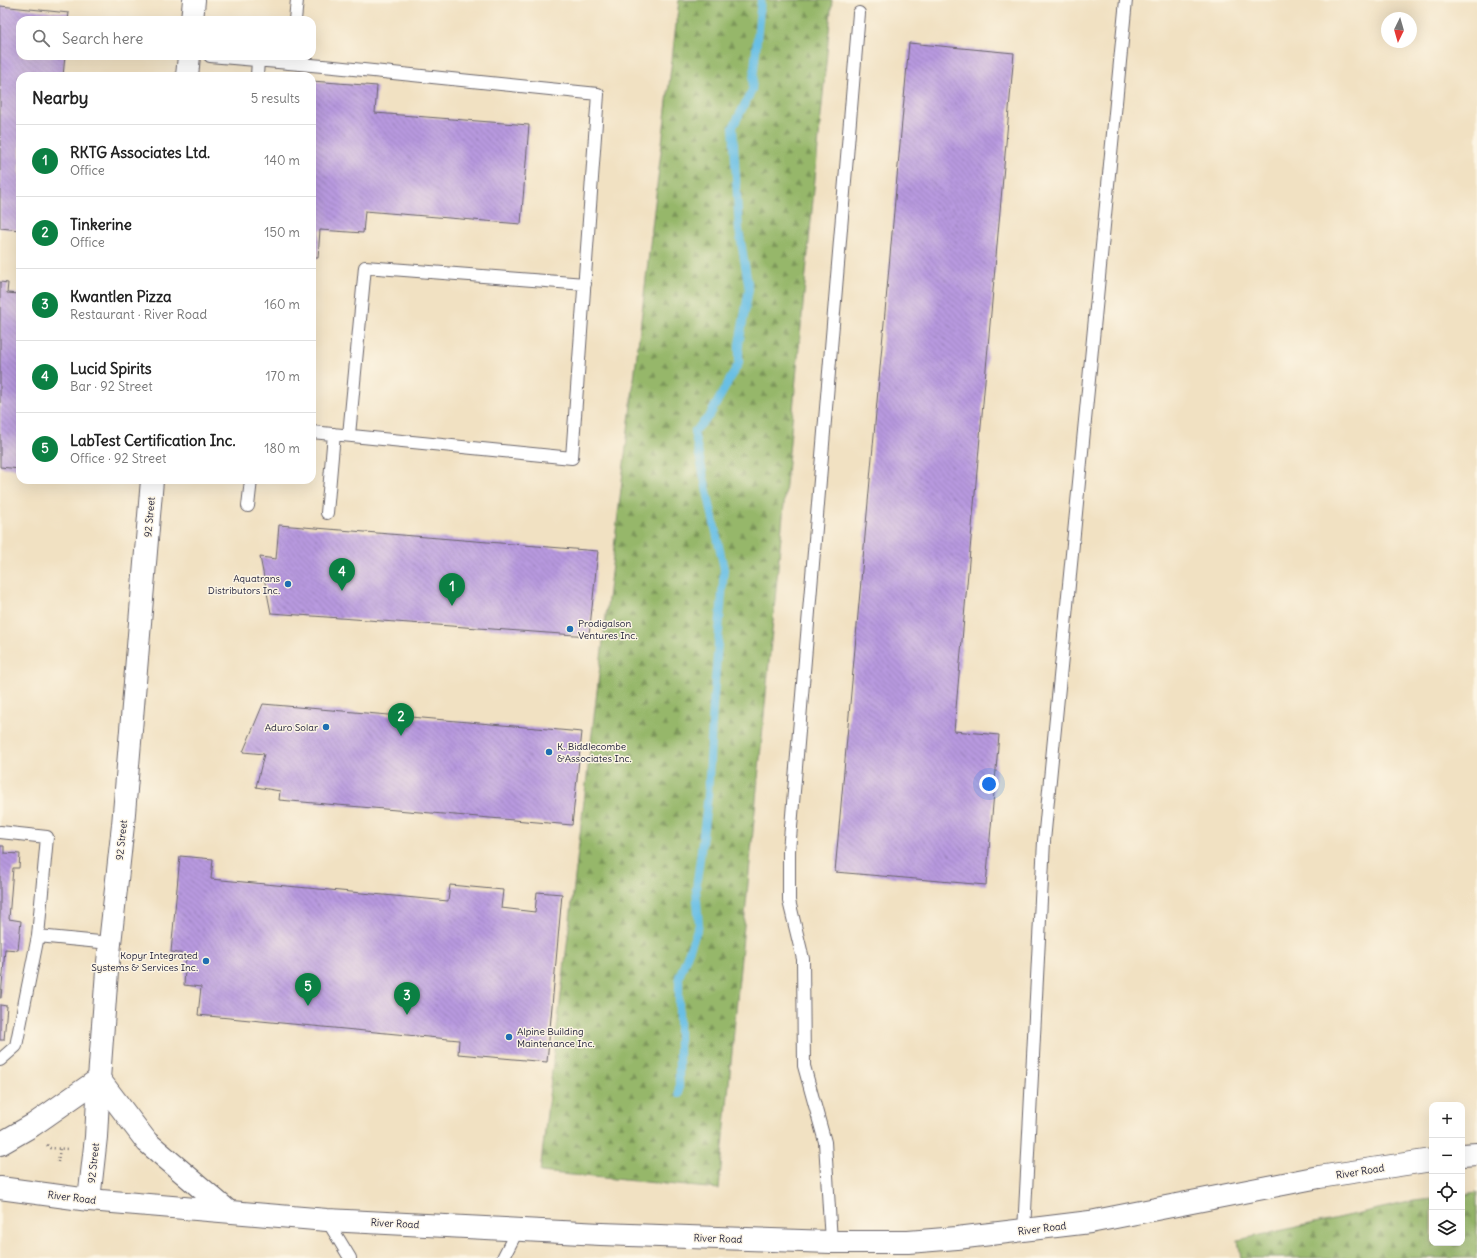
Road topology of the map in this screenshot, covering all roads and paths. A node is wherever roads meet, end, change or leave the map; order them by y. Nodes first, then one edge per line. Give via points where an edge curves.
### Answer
1 (194, 0) edge
2 (297, 0) edge
3 (1126, 0) edge
4 (859, 13) dead end
5 (192, 16) edge
6 (295, 16) edge
7 (189, 60) edge
8 (258, 60) joint
9 (292, 60) edge
10 (187, 72) edge
11 (257, 72) edge
12 (585, 284) junction
13 (316, 432) edge
14 (334, 434) junction
15 (349, 436) junction
16 (152, 484) edge
17 (251, 484) edge
18 (248, 506) dead end
19 (327, 513) dead end
20 (0, 832) edge
21 (38, 936) junction
22 (110, 943) junction
23 (0, 1060) edge
24 (99, 1079) junction
25 (46, 1143) dead end
26 (0, 1144) edge
27 (60, 1148) junction
28 (69, 1149) dead end
29 (1477, 1154) edge
30 (1465, 1155) edge
31 (1429, 1160) edge
32 (58, 1162) dead end
33 (0, 1188) edge
34 (89, 1200) junction
35 (228, 1211) junction
36 (327, 1220) junction
37 (518, 1229) junction
38 (1024, 1231) junction
39 (831, 1242) junction
40 (350, 1258) edge
41 (503, 1258) edge

1 - 5 main road
2 - 6 lane
3 - 38 lane via 1044,841
4 - 39 lane via 789,851 789,901 803,959 804,1066 825,1142
7 - 10 main road
8 - 9 lane
8 - 11 lane
9 - 12 lane via 598,94
12 - 15 lane via 365,267
12 - 15 lane via 572,458
13 - 14 lane
14 - 15 lane
14 - 19 lane
16 - 22 main road, 92 Street via 123,825
17 - 18 lane
20 - 21 lane via 47,836
21 - 22 lane
21 - 23 lane via 16,1046
22 - 24 main road, 92 Street
24 - 26 main road via 34,1125
24 - 34 main road, 92 Street
24 - 35 main road via 147,1142
25 - 27 path via 50,1148
27 - 28 path
27 - 32 path
29 - 30 main road
31 - 38 main road, River Road via 1319,1177 1090,1222
33 - 34 main road, River Road
34 - 35 main road, River Road
35 - 36 main road, River Road
36 - 37 main road, River Road
36 - 40 lane
37 - 39 main road, River Road
37 - 41 lane
38 - 39 main road, River Road via 908,1242

